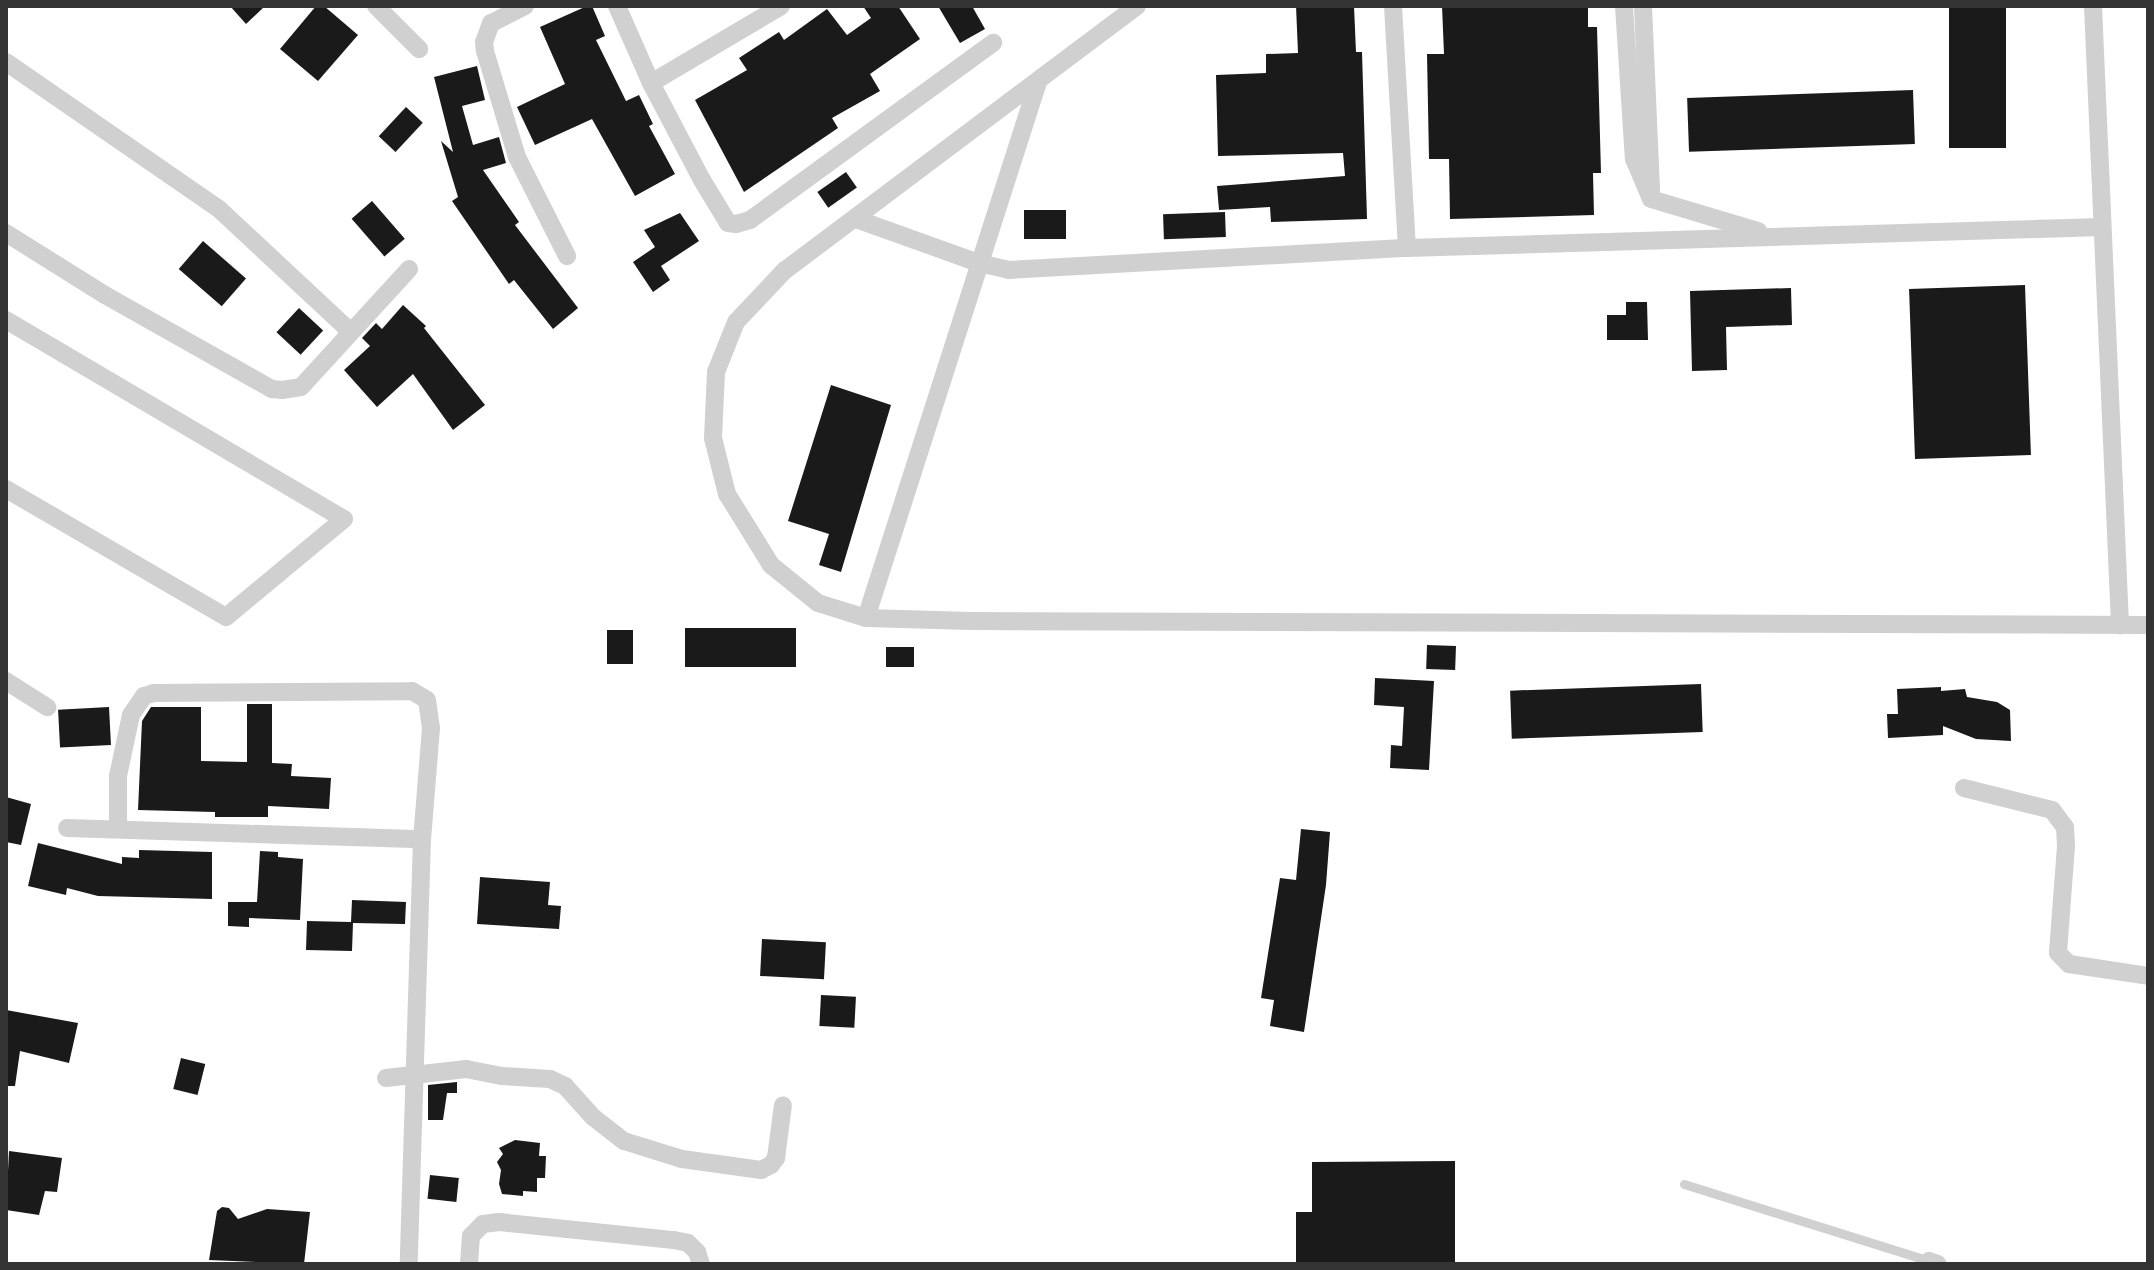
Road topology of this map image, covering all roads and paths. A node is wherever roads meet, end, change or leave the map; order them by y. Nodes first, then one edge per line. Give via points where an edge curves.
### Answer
1 (376, 6) edge
2 (525, 6) edge
3 (617, 6) edge
4 (781, 6) edge
5 (1137, 6) edge
6 (1393, 6) edge
7 (1624, 6) edge
8 (1643, 6) edge
9 (2093, 6) edge
10 (993, 43) dead end
11 (419, 49) dead end
12 (6, 62) edge
13 (1038, 82) junction
14 (651, 83) junction
15 (1651, 199) junction
16 (856, 219) junction
17 (2102, 227) junction
18 (6, 233) edge
19 (1779, 236) junction
20 (1407, 248) junction
21 (567, 256) dead end
22 (979, 263) junction
23 (409, 269) dead end
24 (6, 320) edge
25 (351, 332) junction
26 (6, 489) edge
27 (866, 618) junction
28 (2120, 625) junction
29 (2148, 625) edge
30 (6, 681) edge
31 (47, 707) dead end
32 (1964, 788) dead end
33 (67, 828) dead end
34 (118, 829) junction
35 (422, 839) junction
36 (2148, 976) edge
37 (418, 1074) junction
38 (386, 1078) dead end
39 (783, 1105) dead end
40 (1684, 1184) dead end
41 (1932, 1263) edge
42 (409, 1264) edge
43 (469, 1264) edge
44 (701, 1264) edge

1 - 11 street
2 - 21 street via 491,23 485,51 517,157
3 - 14 street
4 - 14 street
5 - 13 street
6 - 20 street
7 - 15 street via 1634,159
8 - 15 street
9 - 17 street
10 - 14 street via 750,220 736,224 723,216
12 - 25 street via 219,209
13 - 16 street
13 - 22 street
15 - 19 street
16 - 22 street
16 - 27 street via 785,270 736,322 716,372 713,438 727,494 771,565 818,603
17 - 19 street
17 - 28 street
18 - 25 street via 272,389 301,387
19 - 20 street
20 - 22 street via 1009,270
22 - 27 street
23 - 25 street
24 - 26 street via 344,519 226,617
27 - 28 street
28 - 29 street
30 - 31 street
32 - 36 street via 2052,810 2065,827 2058,953 2069,964
33 - 34 street
34 - 35 street
34 - 35 street via 118,776 131,715 144,696 412,691 421,693 431,711
35 - 37 street
37 - 38 street
37 - 39 street via 466,1069 550,1079 565,1086 624,1141 682,1159 761,1170 776,1158
37 - 42 street
40 - 41 lane
43 - 44 street via 471,1236 483,1224 499,1222 674,1240 688,1243

